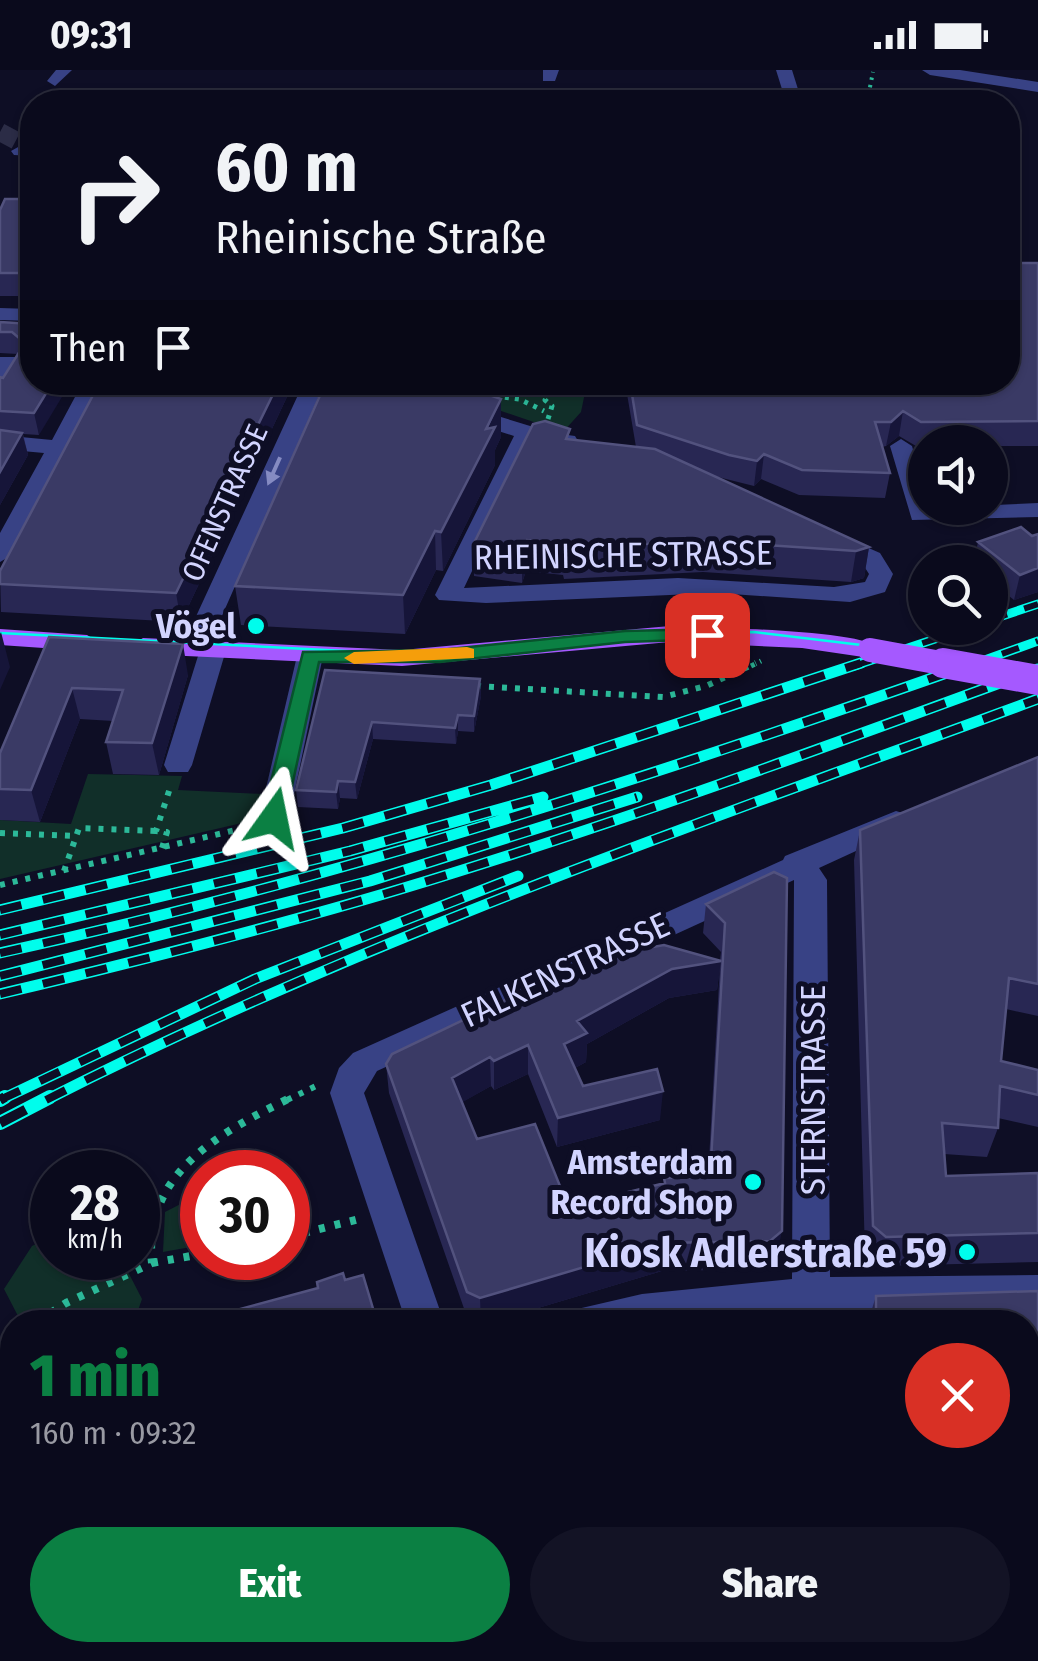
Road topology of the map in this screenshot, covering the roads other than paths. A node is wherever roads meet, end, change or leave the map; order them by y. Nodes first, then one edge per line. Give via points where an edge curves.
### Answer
1 (930, 70) edge
2 (1038, 87) edge
3 (0, 363) edge
4 (0, 390) edge
5 (87, 395) edge
6 (309, 395) edge
7 (443, 406) edge
8 (537, 427) junction
9 (0, 442) edge
10 (901, 446) dead end
11 (59, 447) junction
12 (592, 447) edge
13 (1038, 510) edge
14 (816, 531) edge
15 (0, 555) edge
16 (0, 637) edge
17 (203, 650) junction
18 (310, 656) junction
19 (1004, 676) junction
20 (1038, 680) edge
21 (1038, 688) edge
22 (178, 765) road end
23 (926, 808) edge
24 (274, 818) road end
25 (796, 864) junction
26 (1038, 1292) edge
27 (812, 1309) edge
28 (421, 1310) edge
29 (640, 1310) edge

1 - 2 street
3 - 4 street via 17,364
5 - 11 street
6 -> 17 street, OFENSTRASSE
7 - 8 street
8 - 12 street
8 - 14 street, RHEINISCHE STRASSE via 448,595 712,584 861,593 876,587 876,562
9 - 11 street
10 - 13 street via 920,515
11 - 15 street
16 - 17 main road via 45,651
17 - 18 main road
17 - 22 street, OFENSTRASSE
18 - 19 main road, bridge via 440,656 670,634 802,640
18 - 24 street
19 - 20 main road, bridge
19 - 21 main road, bridge
23 - 25 street, FALKENSTRASSE
25 - 27 street, STERNSTRASSE via 812,880
25 - 28 street, FALKENSTRASSE via 365,1062 351,1078 347,1093
26 - 27 street
27 - 29 street

